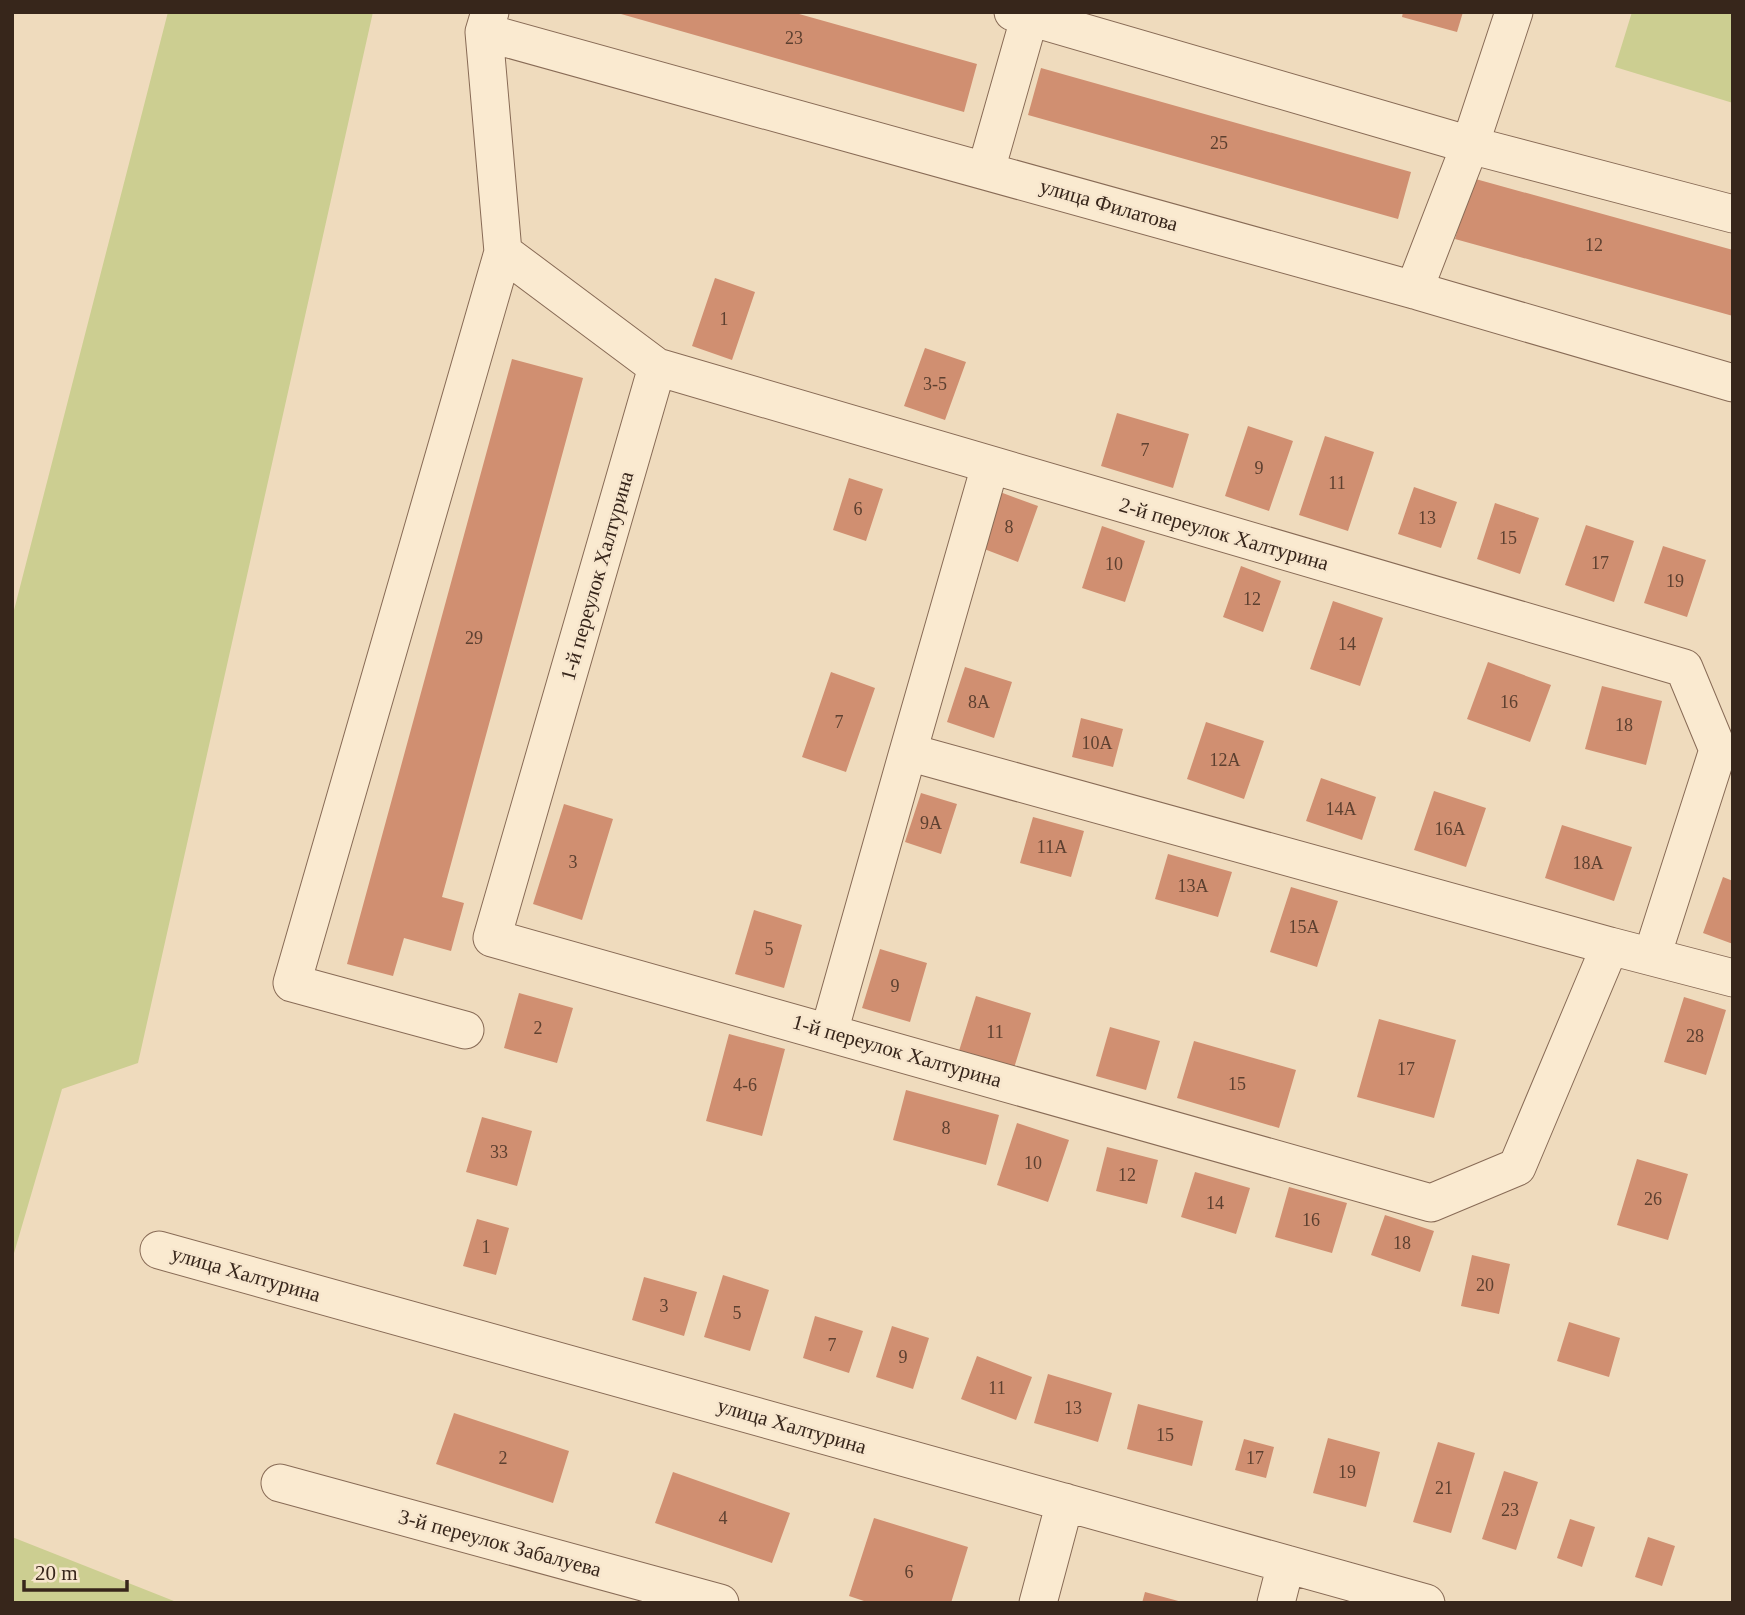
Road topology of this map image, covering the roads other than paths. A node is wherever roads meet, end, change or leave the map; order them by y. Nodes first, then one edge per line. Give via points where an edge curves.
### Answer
1 (1514, 12) edge
2 (1025, 14) edge
3 (487, 22) edge
4 (1470, 145) junction
5 (986, 170) junction
6 (1733, 214) edge
7 (503, 252) junction
8 (1414, 290) junction
9 (657, 367) junction
10 (1733, 383) edge
11 (990, 466) junction
12 (908, 752) junction
13 (1610, 946) junction
14 (1652, 956) junction
15 (1733, 978) edge
16 (465, 1030) dead end
17 (829, 1032) junction
18 (159, 1250) dead end
19 (280, 1483) dead end
20 (1065, 1502) junction
21 (1286, 1564) junction
22 (720, 1603) edge
23 (1038, 1603) edge
24 (1276, 1603) edge
25 (1426, 1603) edge

1 - 4 street
2 - 4 street
2 - 5 street
3 - 5 street, улица Филатова
3 - 7 street
4 - 6 street
4 - 8 street
5 - 8 street, улица Филатова
7 - 9 street, 2-й переулок Халтурина
7 - 16 street via 292,983
8 - 10 street, улица Филатова
9 - 11 street, 2-й переулок Халтурина
9 - 17 street, 1-й переулок Халтурина via 492,938
11 - 12 street
11 - 14 street, 2-й переулок Халтурина via 1684,668 1718,750
12 - 13 street
12 - 17 street
13 - 14 street
13 - 17 street, 1-й переулок Халтурина via 1517,1167 1431,1203
14 - 15 street
18 - 20 street, улица Халтурина
19 - 22 street, 3-й переулок Забалуева
20 - 21 street, улица Халтурина
20 - 23 street
21 - 24 street
21 - 25 street, улица Халтурина

